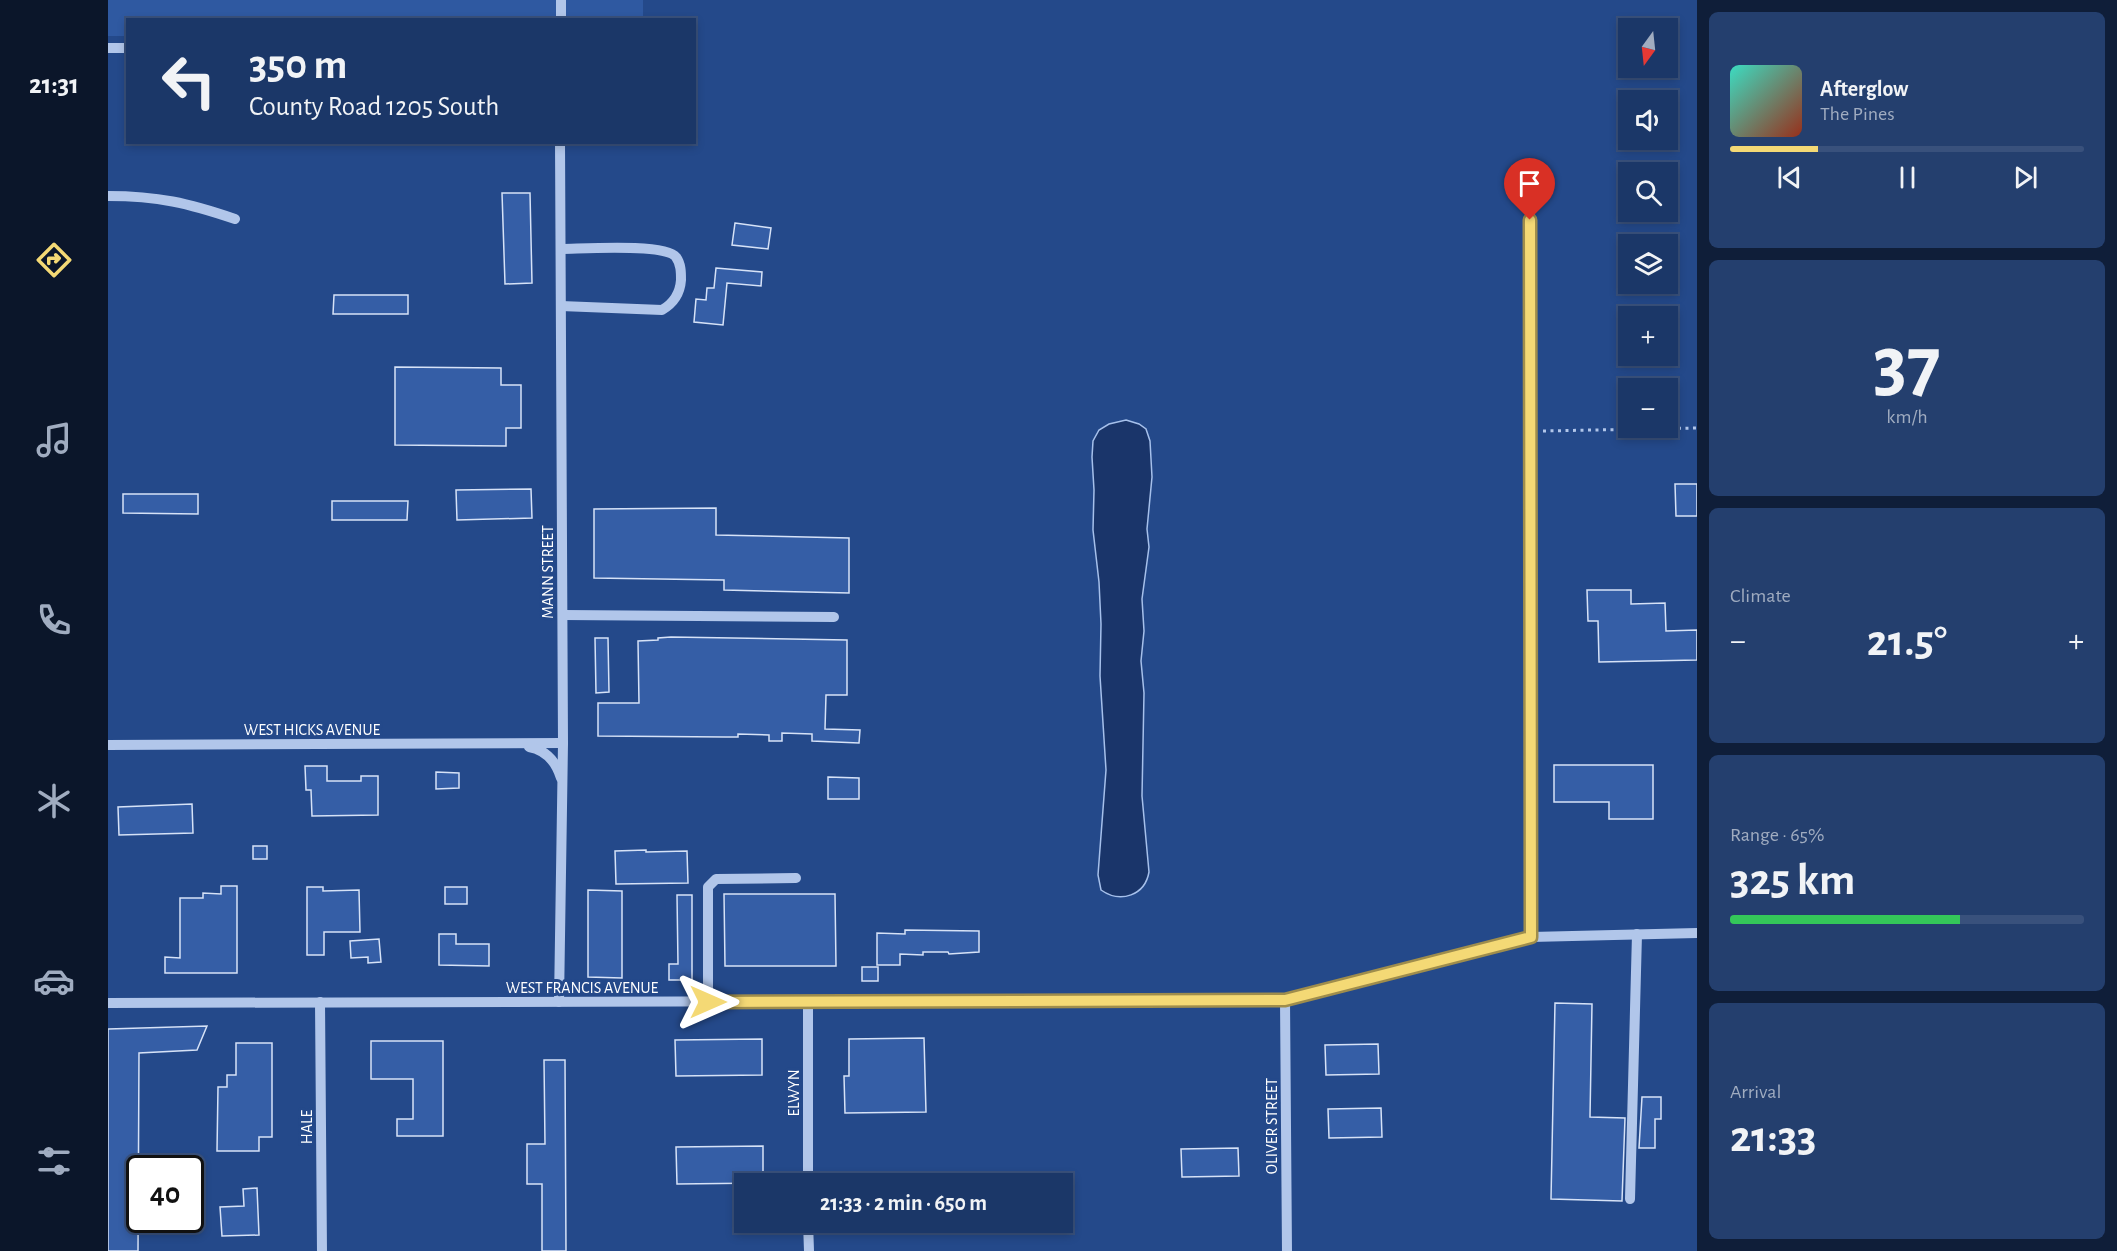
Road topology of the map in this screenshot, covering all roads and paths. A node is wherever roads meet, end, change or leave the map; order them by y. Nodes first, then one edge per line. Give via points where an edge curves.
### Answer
1 (561, 0) edge
2 (561, 18) edge
3 (108, 48) edge
4 (126, 48) edge
5 (560, 144) edge
6 (108, 196) edge
7 (1530, 196) dead end
8 (235, 219) dead end
9 (561, 249) junction
10 (561, 306) junction
11 (1697, 428) edge
12 (1530, 431) junction
13 (563, 615) junction
14 (834, 616) dead end
15 (515, 743) junction
16 (563, 743) junction
17 (108, 745) edge
18 (563, 790) junction
19 (796, 878) dead end
20 (1697, 933) edge
21 (1637, 934) junction
22 (1531, 937) junction
23 (1285, 1000) junction
24 (320, 1002) junction
25 (559, 1002) junction
26 (708, 1002) junction
27 (808, 1002) junction
28 (108, 1004) edge
29 (808, 1173) edge
30 (1630, 1199) dead end
31 (808, 1233) edge
32 (322, 1251) edge
33 (808, 1251) edge
34 (1287, 1251) edge

1 - 2 street
3 - 4 street
5 - 9 street, MANN STREET
6 - 8 street via 166,199
7 - 12 street
9 - 10 street, MANN STREET
9 - 10 street via 647,248 670,252 681,267 678,294 662,310
10 - 13 street, MANN STREET
11 - 12 path
12 - 22 street
13 - 14 street
13 - 16 street, MANN STREET
15 - 16 street, WEST HICKS AVENUE
15 - 17 street, WEST HICKS AVENUE
15 - 18 street, WEST HICKS AVENUE via 549,756 559,771
16 - 18 street, MANN STREET
18 - 25 street, MANN STREET
19 - 26 street via 716,879 708,887
20 - 21 street, WEST FRANCIS AVENUE
21 - 22 street, WEST FRANCIS AVENUE
21 - 30 street
22 - 23 street, WEST FRANCIS AVENUE
23 - 27 street, WEST FRANCIS AVENUE
23 - 34 street, OLIVER STREET
24 - 25 street, WEST FRANCIS AVENUE
24 - 28 street, WEST FRANCIS AVENUE
24 - 32 street, HALE
25 - 26 street, WEST FRANCIS AVENUE
26 - 27 street, WEST FRANCIS AVENUE
27 - 29 street, ELWYN
31 - 33 street

